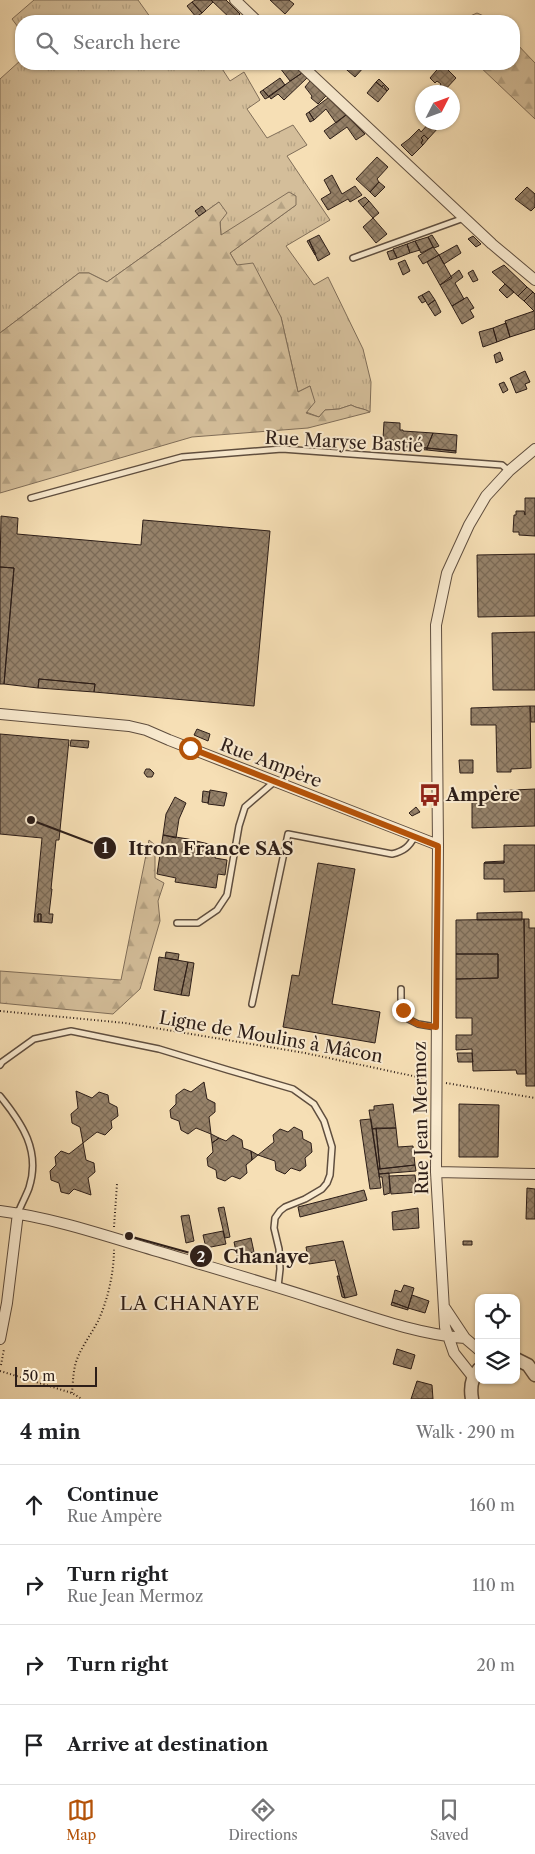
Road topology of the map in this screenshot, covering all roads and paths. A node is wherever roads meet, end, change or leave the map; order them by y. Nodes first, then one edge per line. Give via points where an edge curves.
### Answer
1 (235, 0) edge
2 (251, 15) edge
3 (306, 70) edge
4 (467, 220) junction
5 (352, 258) dead end
6 (535, 280) edge
7 (535, 449) edge
8 (509, 471) junction
9 (31, 498) dead end
10 (0, 714) edge
11 (274, 781) junction
12 (415, 836) junction
13 (438, 846) junction
14 (177, 924) dead end
15 (402, 989) dead end
16 (252, 1004) dead end
17 (0, 1011) edge
18 (436, 1027) junction
19 (0, 1065) edge
20 (435, 1081) junction
21 (0, 1096) edge
22 (535, 1098) edge
23 (436, 1172) junction
24 (535, 1174) edge
25 (118, 1184) dead end
26 (0, 1211) edge
27 (18, 1213) junction
28 (114, 1238) junction
29 (278, 1287) junction
30 (445, 1308) junction
31 (447, 1337) junction
32 (465, 1338) junction
33 (0, 1339) edge
34 (475, 1347) edge
35 (520, 1361) edge
36 (533, 1370) edge
37 (0, 1371) edge
38 (475, 1372) edge
39 (475, 1375) edge
40 (72, 1393) junction
41 (82, 1399) edge
42 (472, 1399) edge

1 - 2 street
3 - 4 street
4 - 5 lane
4 - 6 street
7 - 8 street, Rue Jean Mermoz
8 - 9 lane, Rue Maryse Bastié via 502,464 282,449 182,458
8 - 13 street, Rue Jean Mermoz via 486,496 456,552 447,573 436,625
10 - 11 street, Rue Ampère via 146,730
11 - 12 street, Rue Ampère
11 - 14 lane via 245,807 227,895 217,910 198,923
12 - 13 street, Rue Ampère
12 - 16 lane via 409,846 392,854 288,834
13 - 18 street, Rue Jean Mermoz
15 - 18 lane via 401,999 408,1019
17 - 20 path, Ligne de Moulins à Mâcon via 135,1024 306,1053
18 - 20 street, Rue Jean Mermoz
19 - 29 lane via 34,1039 71,1031 158,1049 228,1070 292,1090 314,1104 324,1120 332,1147 330,1175 322,1189 285,1207 275,1218 280,1269
20 - 22 path, Ligne de Moulins à Mâcon
20 - 23 street, Rue Jean Mermoz
21 - 27 lane via 29,1140 32,1164 29,1187
23 - 24 street
23 - 30 street, Rue Jean Mermoz
25 - 28 path
26 - 27 street
27 - 28 street
27 - 33 street
28 - 29 street
28 - 40 path via 109,1289 98,1320 75,1364
29 - 31 street
30 - 31 street, Rue Jean Mermoz
30 - 32 street, Rue Jean Mermoz
31 - 32 street
31 - 38 street, Rue Jean Mermoz via 454,1353
32 - 34 street, Rue Jean Mermoz
35 - 36 street
37 - 40 path
39 - 42 street via 471,1385
40 - 41 path

